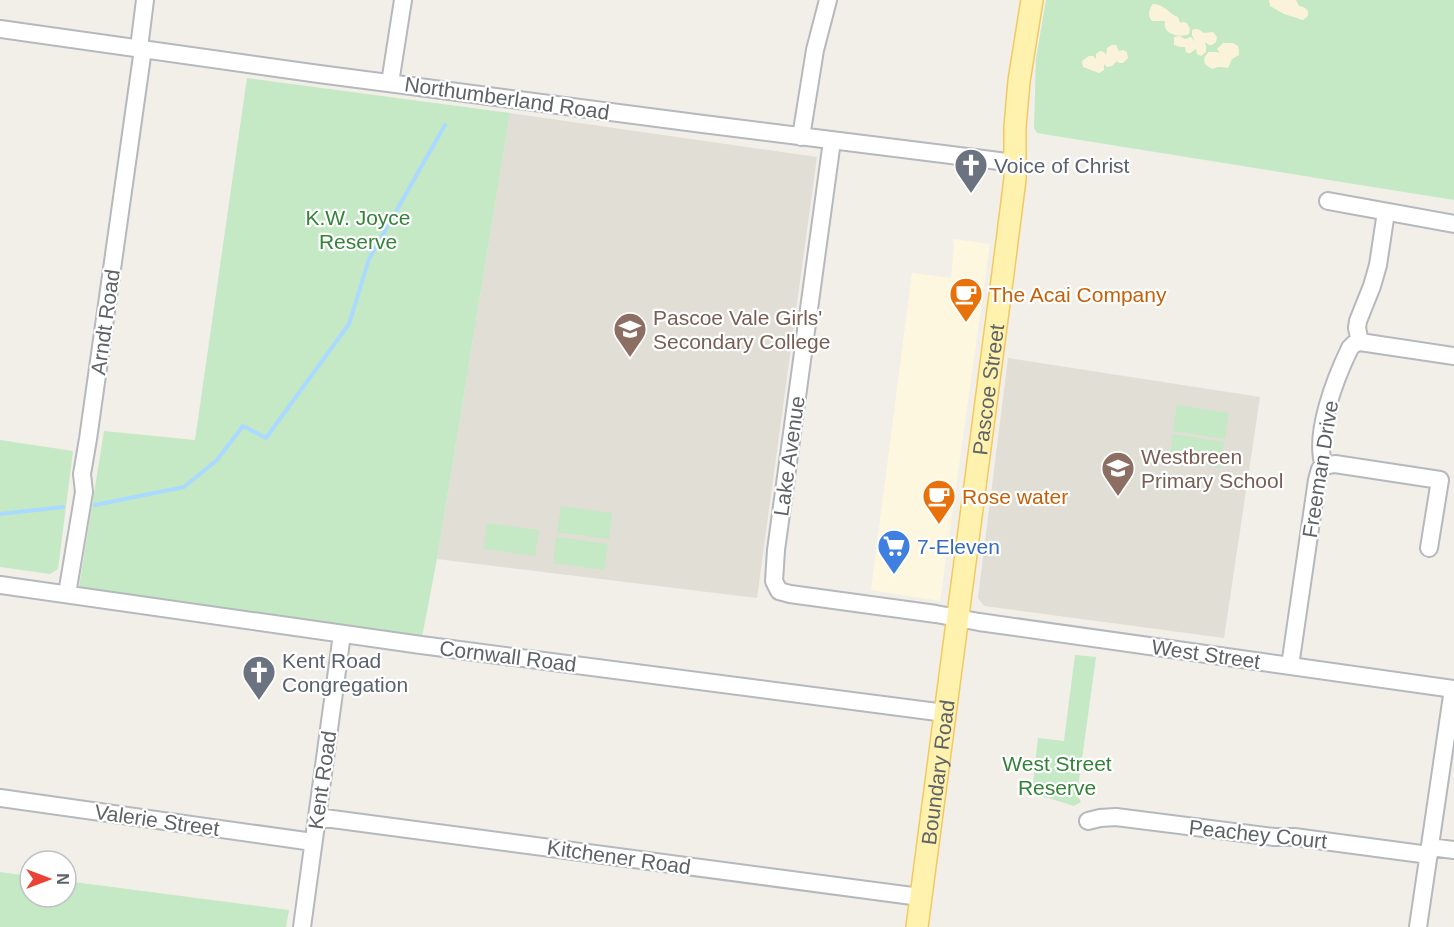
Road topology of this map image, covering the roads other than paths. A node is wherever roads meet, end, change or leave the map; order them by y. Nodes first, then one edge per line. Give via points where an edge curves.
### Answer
1 (146, 0) edge
2 (403, 0) edge
3 (828, 0) edge
4 (1032, 0) edge
5 (0, 29) edge
6 (141, 49) junction
7 (390, 83) junction
8 (801, 137) junction
9 (832, 141) junction
10 (1015, 163) junction
11 (1328, 201) dead end
12 (1386, 212) junction
13 (1454, 224) edge
14 (1360, 342) junction
15 (1454, 356) edge
16 (1324, 466) junction
17 (1429, 548) dead end
18 (0, 585) edge
19 (67, 594) junction
20 (958, 618) junction
21 (342, 634) junction
22 (1290, 666) junction
23 (1453, 689) edge
24 (945, 713) junction
25 (0, 798) edge
26 (317, 817) junction
27 (1088, 821) dead end
28 (313, 842) junction
29 (1454, 850) edge
30 (1430, 851) junction
31 (920, 897) junction
32 (302, 927) edge
33 (916, 927) edge
34 (1418, 927) edge

1 - 6 street, Arndt Road
2 - 7 street
3 - 8 street via 815,50
4 - 10 main road, Pascoe Street via 1017,100
5 - 6 street, Northumberland Road
6 - 7 street, Northumberland Road
6 - 19 street, Arndt Road via 82,467 84,492
7 - 8 street, Northumberland Road
8 - 9 street, Northumberland Road
9 - 10 street, Northumberland Road
9 - 20 street, Lake Avenue via 774,581 779,591 790,594
10 - 20 main road, Pascoe Street
11 - 12 street
12 - 13 street
12 - 14 street via 1378,265 1358,321
14 - 15 street
14 - 16 street, Freeman Drive via 1350,348 1327,408 1321,449
16 - 17 street via 1335,464 1440,480
16 - 22 street, Freeman Drive via 1317,480
18 - 19 street, Cornwall Road
19 - 21 street, Cornwall Road
20 - 22 street, West Street
20 - 24 main road, Boundary Road
21 - 24 street, Cornwall Road
21 - 26 street, Kent Road
22 - 23 street, West Street
23 - 30 street
24 - 31 main road, Boundary Road
25 - 28 street, Valerie Street
26 - 28 street, Kent Road
26 - 31 street, Kitchener Road
27 - 30 street, Peachey Court via 1116,817
28 - 32 street, Kent Road
29 - 30 street, Peachey Court
30 - 34 street
31 - 33 main road, Boundary Road

